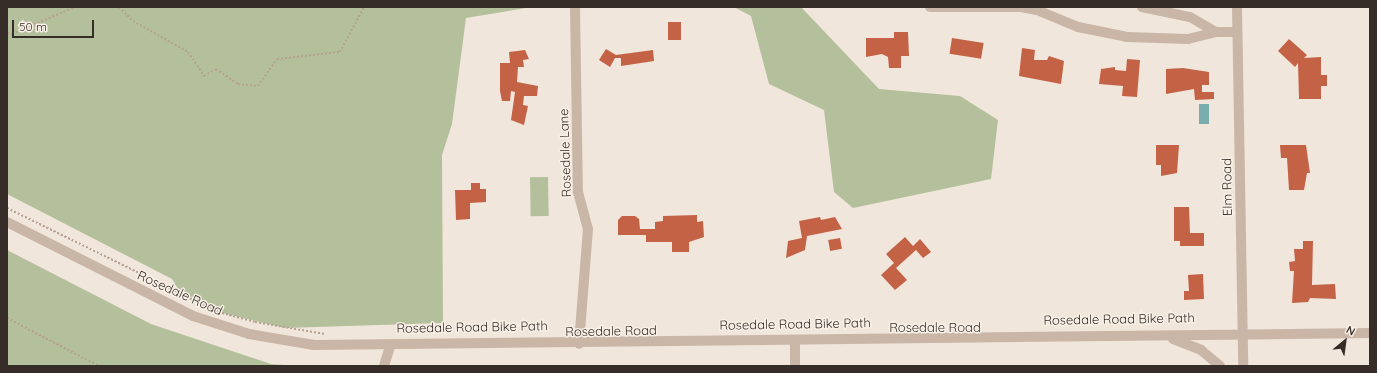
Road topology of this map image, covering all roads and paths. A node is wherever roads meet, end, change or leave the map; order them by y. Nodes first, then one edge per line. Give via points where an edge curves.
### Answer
1 (75, 7) edge
2 (119, 7) edge
3 (364, 7) edge
4 (575, 7) edge
5 (930, 7) edge
6 (1022, 7) edge
7 (1050, 7) edge
8 (1142, 7) edge
9 (1237, 7) edge
10 (1037, 10) junction
11 (1216, 32) junction
12 (1237, 32) junction
13 (7, 33) edge
14 (7, 208) edge
15 (7, 222) edge
16 (7, 318) edge
17 (1370, 333) edge
18 (332, 335) dead end
19 (1242, 335) junction
20 (1161, 337) junction
21 (795, 341) junction
22 (579, 344) junction
23 (390, 346) junction
24 (99, 366) edge
25 (384, 366) edge
26 (795, 366) edge
27 (1220, 366) edge
28 (1242, 366) edge

1 - 13 path via 12,34
2 - 3 path via 133,21 188,52 204,76 216,69 238,84 258,86 277,59 340,52
4 - 22 street, Rosedale Lane via 578,192 588,229
5 - 6 street
6 - 10 street
7 - 10 street
8 - 11 street via 1190,17
9 - 12 street, Elm Road
10 - 11 street via 1078,27 1128,36 1188,39
11 - 12 street
12 - 19 street, Elm Road
14 - 18 path via 218,312 255,322
15 - 23 street, Rosedale Road via 162,302 220,326 300,344
16 - 24 path
17 - 19 street, Rosedale Road
19 - 20 street, Rosedale Road
19 - 28 street, Elm Road
20 - 21 street, Rosedale Road
20 - 27 street via 1200,350
21 - 22 street, Rosedale Road
21 - 26 street
22 - 23 street, Rosedale Road
23 - 25 street

